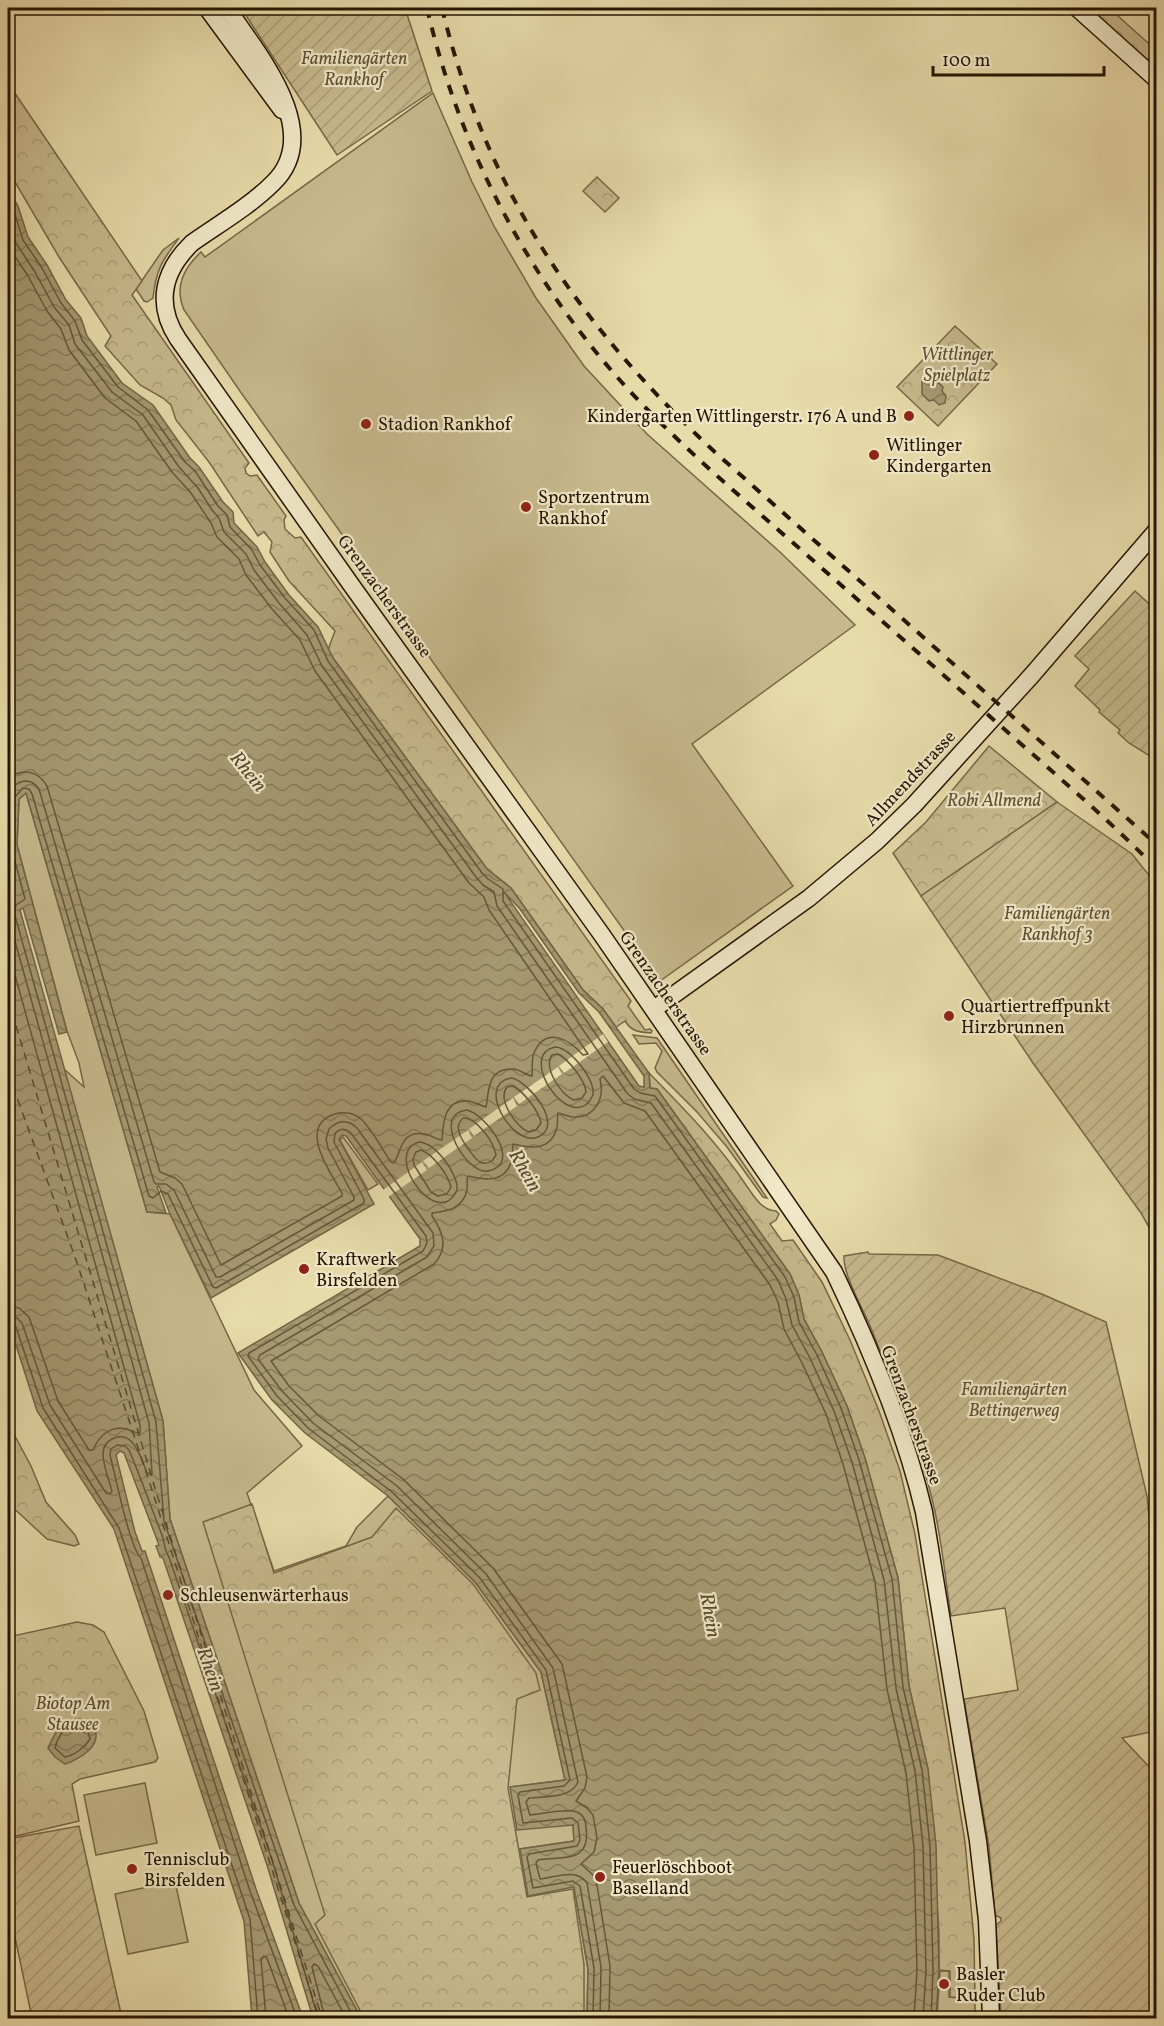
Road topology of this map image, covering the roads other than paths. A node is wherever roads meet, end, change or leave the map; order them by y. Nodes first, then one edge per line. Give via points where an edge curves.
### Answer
1 (207, 8) edge
2 (226, 8) edge
3 (1077, 8) edge
4 (1156, 79) edge
5 (290, 119) junction
6 (1156, 531) edge
7 (654, 1009) junction
8 (991, 2019) edge

1 - 5 main road
2 - 5 main road, Grenzacherstrasse via 278,87
3 - 4 main road
5 - 7 main road, Grenzacherstrasse via 289,157 275,182 192,243 172,266 165,299 168,320
6 - 7 main road, Allmendstrasse via 1032,675 877,842 809,898
7 - 8 main road, Grenzacherstrasse via 834,1272 906,1447 928,1531 978,1841 987,1920

